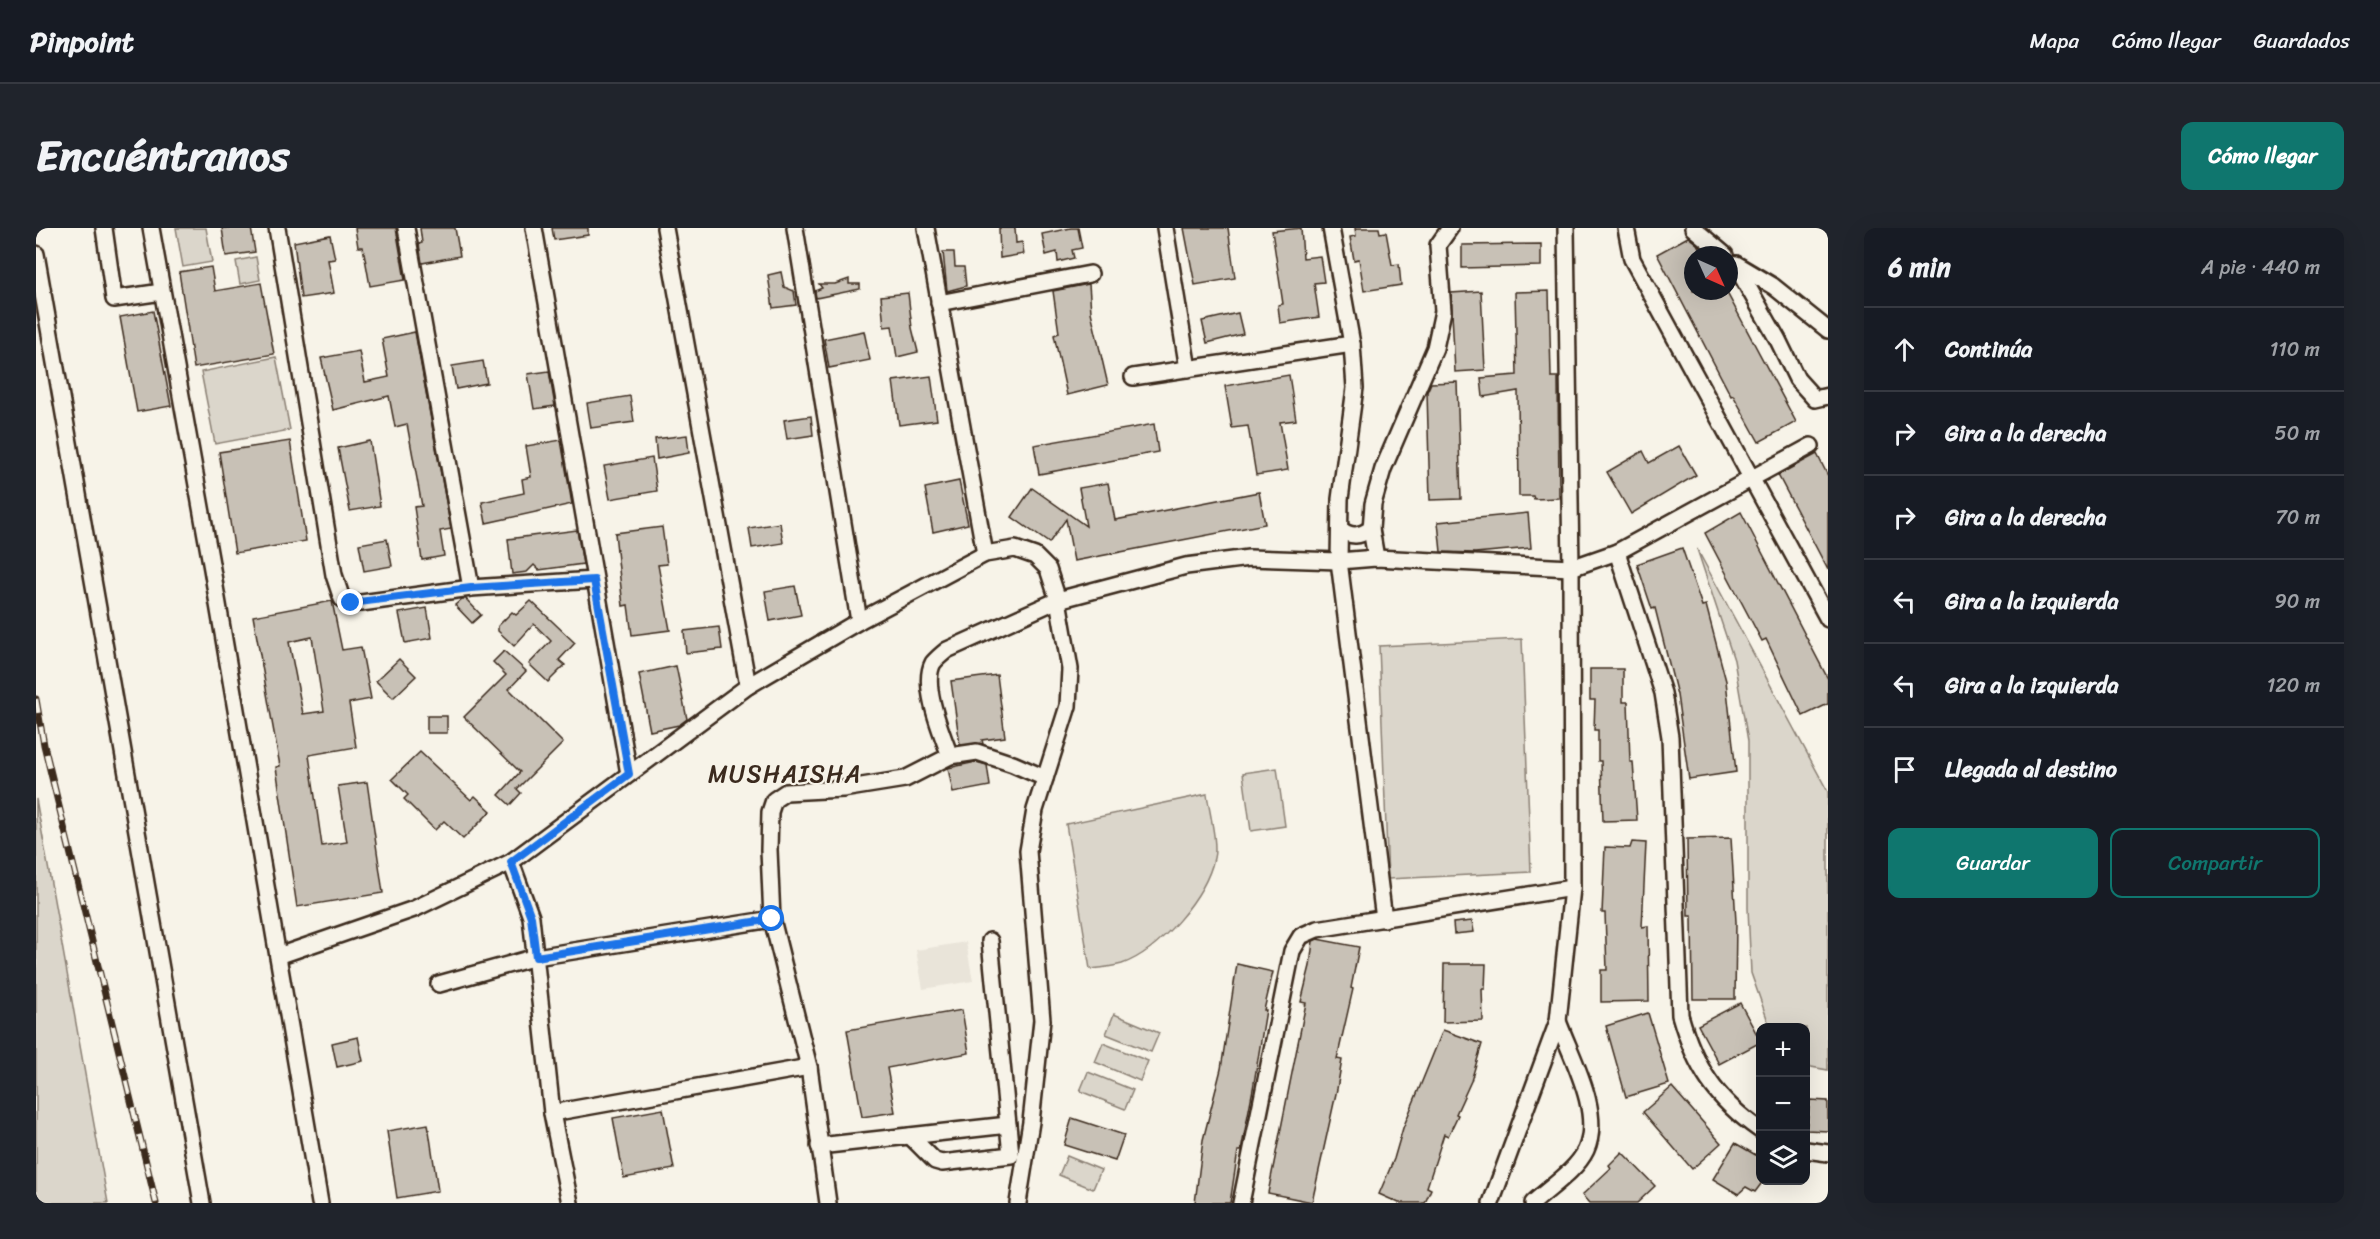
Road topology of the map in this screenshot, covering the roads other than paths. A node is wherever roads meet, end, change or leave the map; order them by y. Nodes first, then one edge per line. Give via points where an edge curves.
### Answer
1 (104, 228) edge
2 (151, 228) edge
3 (277, 228) edge
4 (406, 228) edge
5 (534, 228) edge
6 (665, 228) edge
7 (795, 228) edge
8 (926, 228) edge
9 (1165, 228) edge
10 (1331, 228) edge
11 (1450, 228) edge
12 (1566, 228) edge
13 (1626, 228) edge
14 (1693, 228) edge
15 (1714, 246) edge
16 (36, 254) edge
17 (1738, 264) edge
18 (1738, 272) edge
19 (1090, 274) dead end
20 (162, 292) junction
21 (939, 303) junction
22 (1828, 330) edge
23 (1352, 344) junction
24 (1188, 369) junction
25 (1133, 377) dead end
26 (1827, 401) edge
27 (1811, 446) dead end
28 (1753, 479) junction
29 (1340, 529) junction
30 (1371, 529) junction
31 (1617, 552) junction
32 (985, 554) junction
33 (1376, 558) junction
34 (1339, 561) junction
35 (1571, 568) junction
36 (594, 580) junction
37 (471, 588) junction
38 (1058, 600) junction
39 (1828, 619) edge
40 (859, 621) junction
41 (748, 686) junction
42 (950, 756) junction
43 (629, 774) junction
44 (1045, 778) junction
45 (511, 862) junction
46 (1572, 888) junction
47 (772, 919) junction
48 (1384, 919) junction
49 (990, 941) dead end
50 (278, 956) junction
51 (536, 957) junction
52 (439, 984) dead end
53 (1558, 1021) junction
54 (809, 1067) junction
55 (552, 1113) junction
56 (1008, 1125) junction
57 (1756, 1127) edge
58 (910, 1136) junction
59 (819, 1146) junction
60 (1810, 1151) edge
61 (1828, 1153) edge
62 (202, 1203) edge
63 (320, 1203) edge
64 (570, 1203) edge
65 (827, 1203) edge
66 (1018, 1203) edge
67 (1241, 1203) edge
68 (1491, 1203) edge
69 (1533, 1203) edge

1 - 20 street via 114,299
2 - 20 street
3 - 37 street via 338,592 342,599 361,603
4 - 37 street
5 - 36 street
6 - 41 street
7 - 40 street
8 - 21 street
9 - 24 street
10 - 23 street
11 - 30 street via 1438,245 1443,311 1435,348 1383,469
12 - 35 street
13 - 28 street via 1632,259
14 - 15 street
16 - 62 street
17 - 22 street via 1773,285
18 - 26 street via 1797,379 1815,399
19 - 21 street
20 - 50 street
21 - 32 street
23 - 24 street
23 - 29 street via 1355,388 1340,499
24 - 25 street
27 - 28 street
28 - 31 street
28 - 39 street
29 - 30 street via 1349,536 1360,536
29 - 34 street
30 - 33 street
31 - 35 street
31 - 57 street via 1663,693 1670,737 1680,1015 1690,1050 1710,1083 1741,1117
32 - 38 street via 1015,549 1035,555 1048,569
32 - 40 street
33 - 34 street
33 - 35 street
34 - 38 street via 1249,558 1186,566
34 - 48 street
35 - 46 street
36 - 37 street
36 - 43 street
38 - 42 street via 947,650 933,664 929,684
38 - 44 street via 1070,669 1068,706
40 - 41 street
41 - 43 street
42 - 44 street via 982,753
42 - 47 street via 905,779 778,795 770,812
43 - 45 street
44 - 66 street via 1028,851 1042,1020
45 - 50 street via 414,909
45 - 51 street via 531,917
46 - 48 street
46 - 53 street
47 - 51 street
47 - 54 street
48 - 67 street via 1317,929 1301,936 1292,951
49 - 56 street
50 - 63 street
51 - 52 street
51 - 55 street
53 - 68 street
53 - 69 street via 1591,1110 1590,1133 1585,1151
54 - 55 street
54 - 59 street
55 - 64 street
56 - 58 street
56 - 58 street via 1012,1152 1009,1157 942,1163
58 - 59 street
59 - 65 street
60 - 61 street

